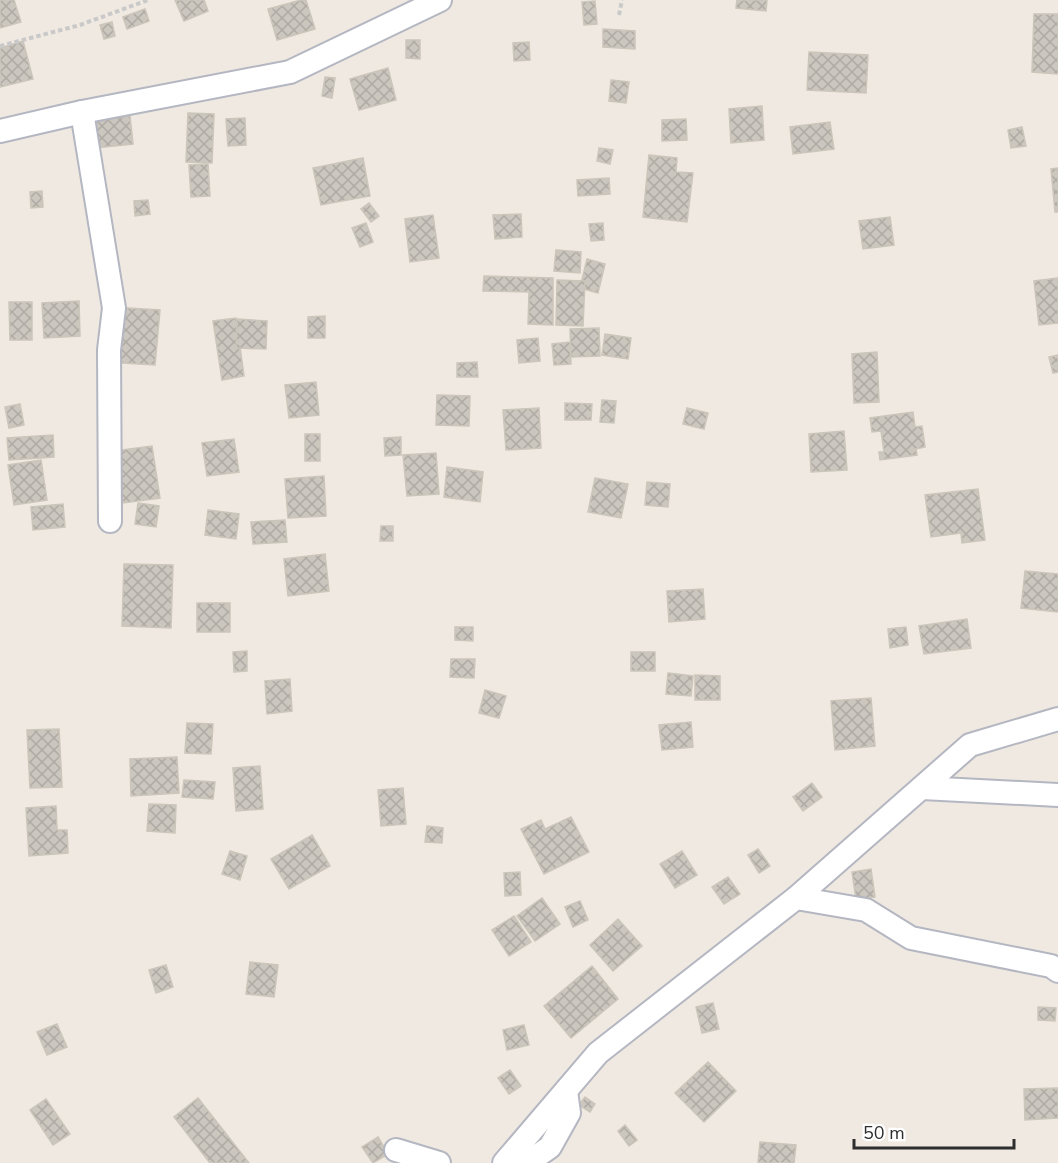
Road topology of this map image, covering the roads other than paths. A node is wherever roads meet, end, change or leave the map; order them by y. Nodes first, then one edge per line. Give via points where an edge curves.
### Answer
1 (440, 0) edge
2 (82, 112) junction
3 (0, 131) edge
4 (110, 521) dead end
5 (1058, 719) edge
6 (922, 788) junction
7 (1058, 795) edge
8 (796, 898) junction
9 (1058, 971) edge
10 (566, 1091) junction
11 (396, 1150) dead end
12 (439, 1163) edge
13 (504, 1163) edge
14 (527, 1163) edge

1 - 2 street via 290,72
2 - 3 street
2 - 4 street via 114,308 110,350
5 - 6 street via 970,745
6 - 7 street
6 - 8 street
8 - 9 street via 866,910 911,938 1051,966
8 - 10 street via 598,1053
10 - 13 street
10 - 14 street via 569,1113 550,1147
11 - 12 street

